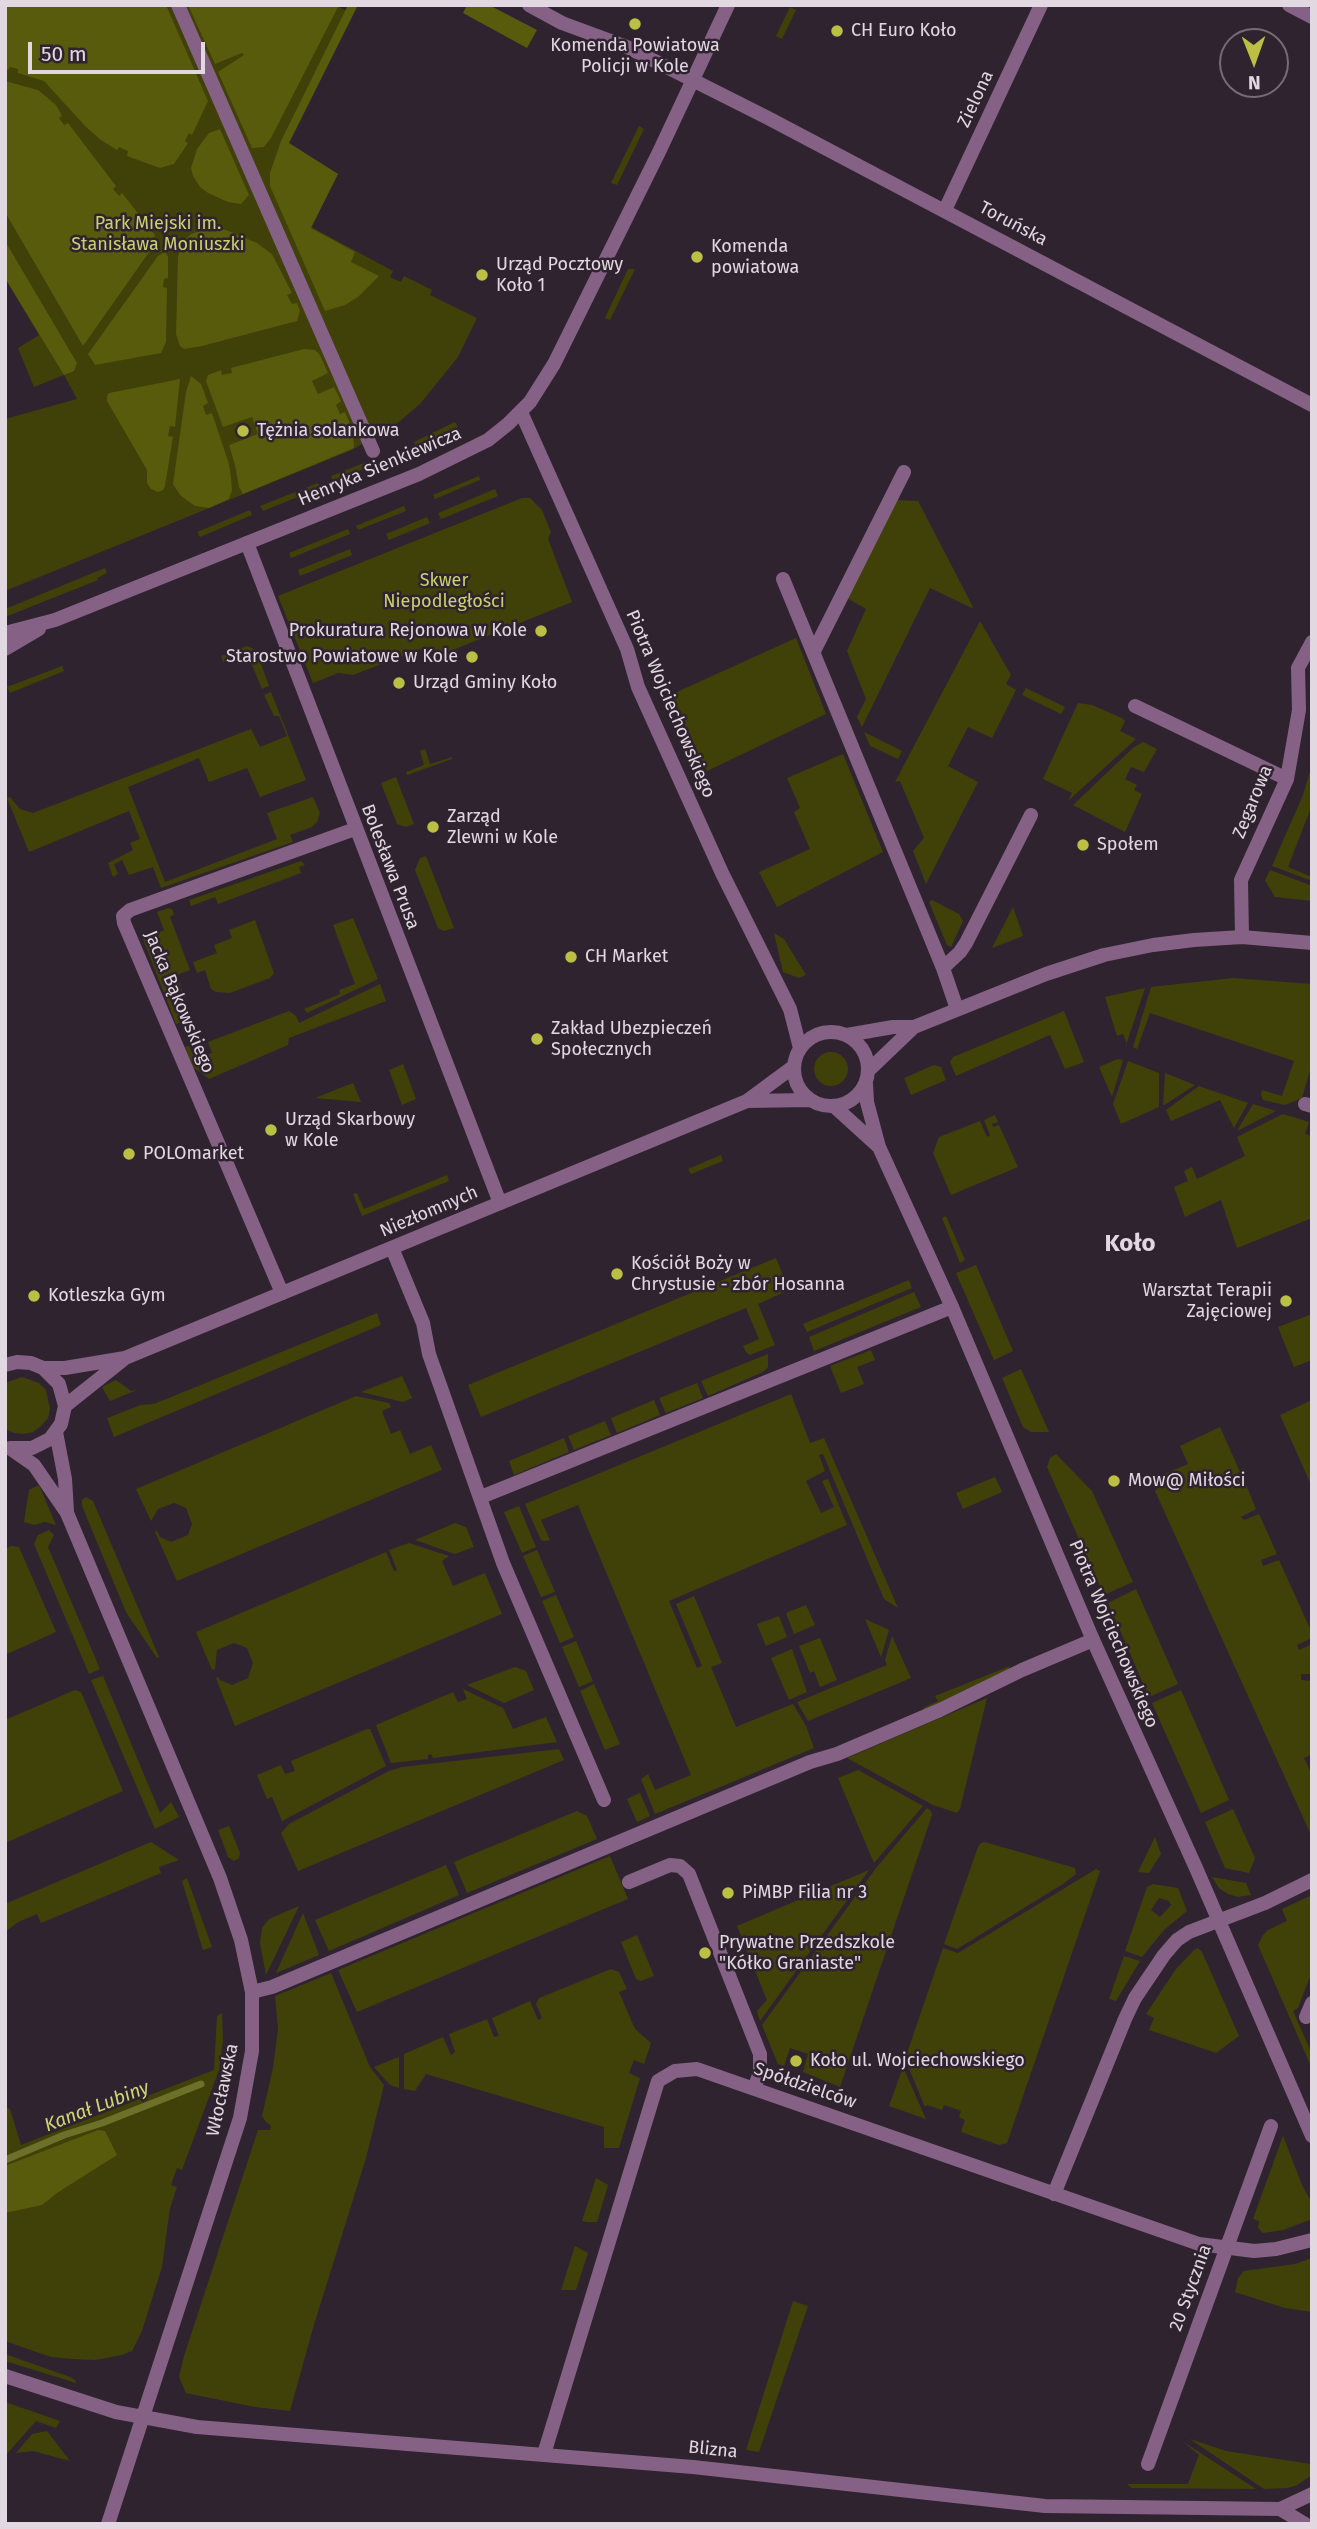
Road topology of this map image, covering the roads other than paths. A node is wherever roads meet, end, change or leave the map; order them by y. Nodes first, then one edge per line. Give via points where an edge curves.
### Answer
1 (178, 5) edge
2 (529, 5) edge
3 (729, 5) edge
4 (1041, 5) edge
5 (1289, 5) edge
6 (1312, 17) edge
7 (693, 81) junction
8 (945, 210) junction
9 (1312, 405) edge
10 (522, 412) junction
11 (373, 451) dead end
12 (904, 472) dead end
13 (247, 543) junction
14 (783, 579) dead end
15 (55, 620) junction
16 (5, 633) edge
17 (1312, 642) edge
18 (5, 649) edge
19 (814, 651) junction
20 (1297, 683) junction
21 (1312, 690) edge
22 (1135, 706) dead end
23 (1287, 779) junction
24 (1031, 815) dead end
25 (355, 829) junction
26 (1242, 937) junction
27 (1312, 943) edge
28 (943, 968) junction
29 (957, 1009) junction
30 (914, 1027) junction
31 (847, 1035) junction
32 (800, 1048) junction
33 (793, 1067) junction
34 (867, 1077) junction
35 (809, 1100) junction
36 (747, 1101) junction
37 (835, 1107) junction
38 (878, 1147) junction
39 (500, 1203) junction
40 (392, 1248) junction
41 (282, 1293) junction
42 (952, 1307) junction
43 (125, 1358) junction
44 (5, 1365) edge
45 (44, 1368) junction
46 (65, 1406) junction
47 (57, 1432) junction
48 (8, 1448) edge
49 (481, 1497) junction
50 (67, 1513) junction
51 (1093, 1640) junction
52 (604, 1800) dead end
53 (1312, 1880) edge
54 (629, 1882) dead end
55 (1218, 1921) junction
56 (252, 1992) junction
57 (754, 2088) junction
58 (1270, 2126) dead end
59 (1312, 2136) edge
60 (1054, 2194) junction
61 (1312, 2240) edge
62 (1226, 2248) junction
63 (5, 2376) edge
64 (142, 2418) junction
65 (544, 2454) junction
66 (1148, 2464) dead end
67 (1312, 2494) edge
68 (1280, 2510) junction
69 (108, 2524) edge
70 (1305, 2524) edge

1 - 11 street
2 - 7 street, Toruńska
3 - 7 street, Henryka Sienkiewicza
4 - 8 street, Zielona
5 - 6 street
7 - 8 street, Toruńska
7 - 10 street, Henryka Sienkiewicza via 560,352
8 - 9 street, Toruńska
10 - 13 street, Henryka Sienkiewicza via 488,440 449,460
10 - 32 street, Piotra Wojciechowskiego via 627,649 638,687 790,1009
12 - 19 street
13 - 15 street, Henryka Sienkiewicza
13 - 25 street, Bolesława Prusa
14 - 19 street
15 - 16 street, Henryka Sienkiewicza
15 - 18 street, Henryka Sienkiewicza
17 - 20 street, Zegarowa via 1298,668
19 - 28 street
20 - 21 street
20 - 23 street, Zegarowa via 1299,710
22 - 23 street
23 - 26 street, Zegarowa via 1241,880
24 - 28 street via 966,943
25 - 39 street, Bolesława Prusa
25 - 41 street, Jacka Bąkowskiego via 123,916
26 - 27 street
26 - 29 street via 1167,943 1104,955
28 - 29 street
29 - 30 street
30 - 31 street
30 - 34 street
31 - 32 street via 816,1035
31 - 34 street via 863,1050
32 - 33 street
33 - 35 street via 800,1091
33 - 36 street, Niezłomnych
34 - 37 street via 853,1099
34 - 38 street, Piotra Wojciechowskiego via 867,1102
35 - 36 street, Niezłomnych
35 - 37 street
36 - 39 street, Niezłomnych
37 - 38 street, Piotra Wojciechowskiego
38 - 42 street, Piotra Wojciechowskiego
39 - 40 street, Niezłomnych
40 - 41 street, Niezłomnych
40 - 49 street via 423,1323 429,1354
41 - 43 street, Niezłomnych
42 - 49 street
42 - 51 street, Piotra Wojciechowskiego
43 - 45 street, Niezłomnych
43 - 46 street, Niezłomnych
44 - 45 street, Niezłomnych via 31,1363
45 - 46 street via 59,1384
46 - 47 street
47 - 48 street via 41,1445
47 - 50 street, Włocławska
48 - 50 street, Włocławska via 34,1465
49 - 52 street via 503,1563
50 - 56 street, Włocławska via 220,1878 242,1940
51 - 55 street, Piotra Wojciechowskiego
51 - 56 street via 836,1754
53 - 55 street
54 - 57 street via 670,1865 689,1874 760,2054
55 - 59 street, Piotra Wojciechowskiego
55 - 60 street via 1177,1940 1135,1998
56 - 64 street, Włocławska via 252,2051 240,2118
57 - 60 street, Spółdzielców
57 - 65 street, Spółdzielców via 697,2069 675,2071 658,2081
58 - 62 street, 20 Stycznia
60 - 62 street, Spółdzielców via 1199,2244
61 - 62 street, Spółdzielców via 1276,2249
62 - 66 street, 20 Stycznia
63 - 64 street, Blizna
64 - 65 street, Blizna via 214,2429
64 - 69 street, Włocławska
65 - 68 street, Blizna via 1045,2506
67 - 68 street, Blizna
68 - 70 street, Blizna

